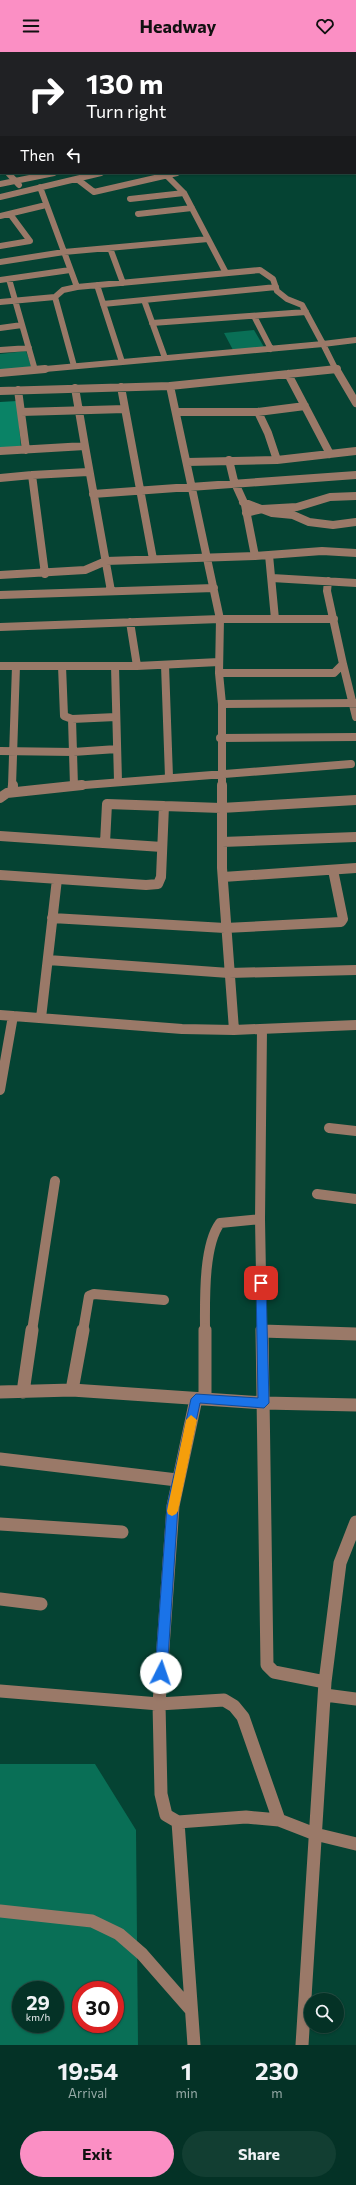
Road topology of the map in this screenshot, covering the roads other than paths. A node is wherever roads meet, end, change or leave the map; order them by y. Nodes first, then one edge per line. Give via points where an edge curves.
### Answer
1 (9, 174) edge
2 (49, 174) edge
3 (97, 174) edge
4 (173, 174) edge
5 (166, 176) junction
6 (77, 179) junction
7 (16, 181) junction
8 (0, 184) edge
9 (40, 188) junction
10 (25, 191) junction
11 (184, 193) junction
12 (0, 197) edge
13 (130, 199) dead end
14 (46, 205) junction
15 (192, 208) junction
16 (10, 214) junction
17 (138, 214) dead end
18 (0, 216) edge
19 (208, 239) junction
20 (0, 246) edge
21 (110, 248) junction
22 (64, 252) junction
23 (0, 262) edge
24 (70, 270) junction
25 (226, 273) junction
26 (9, 279) junction
27 (0, 280) edge
28 (122, 282) junction
29 (97, 285) junction
30 (77, 287) junction
31 (276, 287) junction
32 (55, 297) junction
33 (144, 300) junction
34 (16, 301) junction
35 (0, 302) edge
36 (103, 304) junction
37 (306, 312) junction
38 (254, 316) junction
39 (152, 323) junction
40 (22, 325) junction
41 (0, 328) edge
42 (356, 340) edge
43 (323, 344) junction
44 (28, 348) junction
45 (271, 349) junction
46 (0, 350) edge
47 (165, 358) junction
48 (122, 362) junction
49 (74, 366) junction
50 (337, 369) junction
51 (35, 370) junction
52 (0, 373) edge
53 (288, 374) junction
54 (121, 386) junction
55 (170, 386) junction
56 (75, 388) junction
57 (18, 390) junction
58 (0, 391) edge
59 (356, 403) edge
60 (305, 406) junction
61 (125, 409) junction
62 (79, 410) junction
63 (21, 412) junction
64 (176, 412) junction
65 (258, 412) junction
66 (85, 446) junction
67 (26, 450) junction
68 (0, 451) edge
69 (356, 451) edge
70 (330, 454) junction
71 (229, 460) junction
72 (277, 460) junction
73 (187, 462) junction
74 (88, 472) junction
75 (32, 475) junction
76 (356, 475) edge
77 (0, 478) edge
78 (235, 484) junction
79 (192, 487) junction
80 (140, 491) junction
81 (93, 494) junction
82 (356, 496) edge
83 (243, 502) junction
84 (296, 507) junction
85 (262, 509) junction
86 (246, 513) junction
87 (293, 515) junction
88 (356, 522) edge
89 (356, 553) edge
90 (269, 555) junction
91 (256, 556) junction
92 (207, 558) junction
93 (154, 559) junction
94 (106, 561) junction
95 (0, 574) edge
96 (45, 574) junction
97 (272, 578) junction
98 (328, 581) junction
99 (356, 583) edge
100 (214, 588) junction
101 (111, 592) junction
102 (0, 595) edge
103 (220, 619) junction
104 (276, 619) junction
105 (334, 619) junction
106 (130, 622) junction
107 (0, 627) edge
108 (219, 662) junction
109 (343, 664) junction
110 (165, 665) junction
111 (0, 666) edge
112 (16, 666) junction
113 (62, 666) junction
114 (115, 666) junction
115 (137, 666) junction
116 (218, 673) junction
117 (354, 703) edge
118 (222, 704) junction
119 (116, 717) junction
120 (356, 717) edge
121 (72, 719) junction
122 (356, 736) edge
123 (220, 738) junction
124 (117, 748) junction
125 (0, 751) edge
126 (15, 751) junction
127 (73, 752) junction
128 (351, 764) dead end
129 (221, 773) junction
130 (169, 777) junction
131 (118, 781) junction
132 (74, 786) junction
133 (12, 792) junction
134 (0, 798) edge
135 (356, 800) edge
136 (164, 806) junction
137 (221, 808) junction
138 (0, 836) edge
139 (356, 837) edge
140 (222, 842) junction
141 (105, 843) junction
142 (162, 847) junction
143 (356, 868) edge
144 (332, 870) junction
145 (0, 875) edge
146 (223, 877) junction
147 (57, 879) junction
148 (52, 918) junction
149 (225, 928) junction
150 (48, 960) junction
151 (356, 970) edge
152 (229, 973) junction
153 (0, 1015) edge
154 (13, 1016) junction
155 (41, 1018) junction
156 (356, 1025) edge
157 (262, 1029) junction
158 (234, 1030) junction
159 (0, 1090) edge
160 (329, 1128) dead end
161 (356, 1131) edge
162 (55, 1181) dead end
163 (317, 1194) dead end
164 (356, 1199) edge
165 (260, 1219) junction
166 (164, 1300) dead end
167 (262, 1331) junction
168 (356, 1334) edge
169 (72, 1390) junction
170 (0, 1392) edge
171 (23, 1392) junction
172 (200, 1399) junction
173 (264, 1403) junction
174 (356, 1405) edge
175 (0, 1459) edge
176 (177, 1480) junction
177 (356, 1522) edge
178 (0, 1524) edge
179 (122, 1532) dead end
180 (0, 1599) edge
181 (41, 1604) dead end
182 (325, 1689) junction
183 (0, 1691) edge
184 (356, 1699) edge
185 (159, 1704) junction
186 (279, 1820) junction
187 (178, 1822) junction
188 (315, 1834) junction
189 (356, 1844) edge
190 (0, 1911) edge
191 (192, 2010) junction
192 (194, 2045) edge
193 (302, 2045) edge

1 - 7 street
2 - 7 street
3 - 6 street
4 - 5 street
5 - 6 street via 94,192
5 - 11 street
6 - 9 street
7 - 8 street
7 - 10 street
9 - 10 street
9 - 14 street
10 - 12 street
11 - 13 street
11 - 15 street
14 - 16 street
14 - 22 street
15 - 17 street
15 - 19 street
16 - 18 street
16 - 20 street via 30,241
19 - 21 street
19 - 25 street
21 - 22 street
21 - 28 street
22 - 23 street
22 - 24 street
24 - 26 street
24 - 30 street
25 - 28 street
25 - 31 street via 260,270 273,279
26 - 27 street
26 - 34 street
28 - 29 street
29 - 30 street
29 - 36 street
30 - 32 street via 63,290
31 - 33 street
31 - 37 street via 287,299 302,305
32 - 34 street
32 - 49 street
33 - 36 street
33 - 39 street
34 - 35 street
34 - 40 street
36 - 48 street
37 - 38 street
37 - 43 street
38 - 39 street
38 - 45 street
39 - 47 street
40 - 41 street
40 - 44 street
42 - 43 street
43 - 45 street
43 - 50 street
44 - 46 street
44 - 51 street
45 - 47 street
47 - 48 street
48 - 49 street
49 - 51 street
50 - 53 street
50 - 59 street
51 - 52 street
53 - 55 street
53 - 60 street
54 - 55 street
54 - 56 street
54 - 61 street
55 - 64 street
56 - 57 street
56 - 62 street
57 - 58 street
57 - 63 street
60 - 65 street
60 - 70 street
61 - 62 street
61 - 80 street
62 - 63 street
62 - 66 street
63 - 67 street
64 - 65 street
64 - 73 street
65 - 72 street
66 - 67 street
66 - 74 street
67 - 68 street
69 - 70 street
70 - 72 street
71 - 72 street
71 - 73 street
71 - 78 street
73 - 79 street
74 - 75 street
74 - 81 street
75 - 77 street
75 - 96 street
76 - 78 street
78 - 79 street
78 - 83 street
79 - 80 street
79 - 92 street
80 - 81 street
80 - 93 street
81 - 94 street
82 - 84 street via 330,497
83 - 85 street
83 - 86 street
84 - 85 street
84 - 87 street
85 - 86 street
85 - 87 street via 272,513
86 - 91 street
87 - 88 street via 310,522 333,525
89 - 90 street via 322,551
90 - 91 street
90 - 97 street
91 - 92 street
92 - 93 street
92 - 100 street
93 - 94 street
94 - 96 street via 85,570
94 - 101 street
95 - 96 street
97 - 98 street
97 - 104 street
98 - 99 street
98 - 105 street via 327,590
100 - 101 street
100 - 103 street
101 - 102 street
103 - 104 street
103 - 106 street
103 - 108 street
104 - 105 street
105 - 109 street
106 - 107 street
106 - 115 street
108 - 110 street
108 - 116 street
109 - 116 street via 334,673
109 - 117 street
110 - 115 street
110 - 130 street
111 - 112 street
112 - 113 street
112 - 126 street
113 - 114 street
113 - 121 street via 63,711 64,716
114 - 115 street
114 - 119 street
116 - 118 street
117 - 118 street
117 - 120 street
118 - 123 street
119 - 121 street
119 - 124 street
121 - 127 street
122 - 123 street
123 - 129 street
124 - 127 street
124 - 131 street
125 - 126 street
126 - 127 street
126 - 133 street
127 - 132 street
128 - 129 street
129 - 130 street
129 - 137 street
130 - 131 street
131 - 132 street
132 - 133 street
133 - 134 street via 3,794
135 - 137 street
136 - 137 street
136 - 141 street via 107,804
136 - 142 street
137 - 140 street
138 - 141 street
139 - 140 street
140 - 146 street
141 - 142 street
142 - 147 street via 161,877 158,884
143 - 144 street
144 - 146 street
144 - 149 street via 343,918 341,922
145 - 147 street
146 - 149 street
147 - 148 street
148 - 149 street
148 - 150 street
149 - 152 street
150 - 152 street
150 - 155 street
151 - 152 street
152 - 158 street
153 - 154 street
154 - 155 street
154 - 159 street
155 - 158 street via 182,1029
156 - 157 street
157 - 158 street
157 - 165 street
160 - 161 street
162 - 171 street
163 - 164 street
165 - 167 street
165 - 172 street via 220,1223 215,1230 205,1279
166 - 169 street via 94,1294 89,1296
167 - 168 street
167 - 173 street
169 - 171 street
169 - 172 street
170 - 171 street
172 - 173 street
172 - 176 street
173 - 174 street
173 - 182 street via 267,1665 274,1672
175 - 176 street
176 - 185 street
177 - 182 street via 340,1563
178 - 179 street
180 - 181 street
182 - 184 street
182 - 188 street
183 - 185 street
185 - 186 street via 224,1700 234,1706 243,1717
185 - 187 street via 161,1794 166,1815
186 - 187 street via 246,1817
186 - 188 street
187 - 191 street
188 - 189 street
188 - 193 street
190 - 191 street via 92,1921 119,1934 142,1954
191 - 192 street

